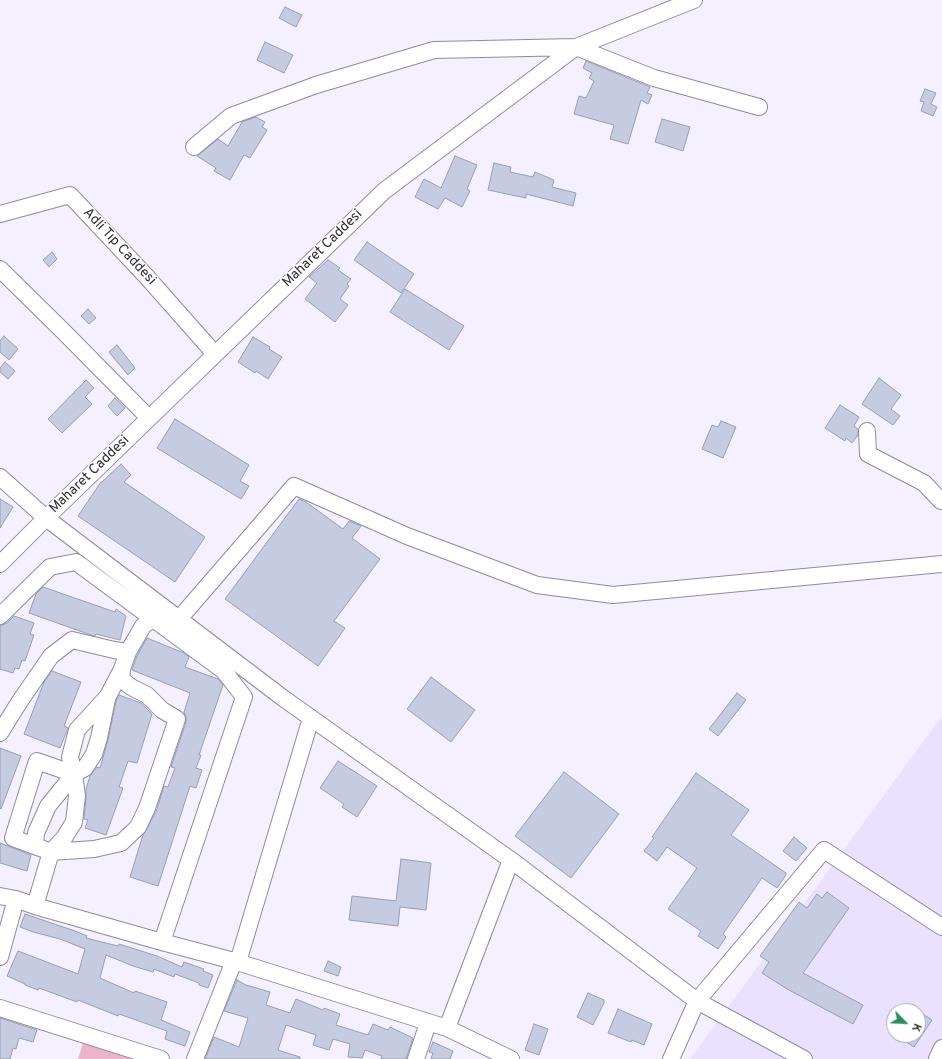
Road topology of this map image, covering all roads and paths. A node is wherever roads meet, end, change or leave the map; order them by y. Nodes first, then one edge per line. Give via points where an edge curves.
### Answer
1 (694, 0) edge
2 (667, 5) edge
3 (576, 47) junction
4 (759, 107) dead end
5 (194, 147) dead end
6 (0, 214) edge
7 (0, 269) edge
8 (215, 354) junction
9 (149, 418) junction
10 (867, 431) dead end
11 (0, 477) edge
12 (942, 500) edge
13 (46, 518) junction
14 (0, 564) edge
15 (942, 564) edge
16 (0, 616) edge
17 (153, 619) junction
18 (179, 619) junction
19 (128, 652) junction
20 (122, 669) junction
21 (108, 696) junction
22 (311, 718) junction
23 (0, 733) edge
24 (74, 774) junction
25 (35, 846) junction
26 (51, 852) junction
27 (511, 860) junction
28 (0, 896) edge
29 (16, 899) junction
30 (35, 906) junction
31 (942, 927) edge
32 (162, 942) junction
33 (0, 957) edge
34 (236, 961) junction
35 (697, 1001) junction
36 (0, 1008) edge
37 (428, 1023) junction
38 (447, 1028) junction
39 (942, 1048) edge
40 (161, 1059) edge
41 (195, 1059) edge
42 (416, 1059) edge
43 (511, 1059) edge
44 (671, 1059) edge
45 (804, 1059) edge
46 (937, 1059) edge

1 - 2 street, Maharet Caddesi
2 - 3 street, Maharet Caddesi
3 - 4 street via 654,78
3 - 5 street via 434,50 316,85 231,116
3 - 8 street, Maharet Caddesi via 384,191
6 - 8 street, Adli Tıp Caddesi via 70,195
7 - 9 street
8 - 9 street, Maharet Caddesi
9 - 13 street, Maharet Caddesi
10 - 12 street via 868,454 924,483
11 - 13 street
13 - 14 street, Maharet Caddesi
13 - 18 street
15 - 18 street via 613,595 537,585 407,536 294,486
16 - 17 street via 50,567 76,562
17 - 19 street via 143,626
17 - 32 street via 224,671 244,697
18 - 22 street
19 - 20 street
19 - 23 street via 72,640 52,656
20 - 21 street
20 - 26 street via 121,679 147,695 162,710 177,719 147,808 138,827 121,843 94,849
21 - 24 street via 94,754 85,768
21 - 24 street via 77,730 70,757
22 - 27 street
22 - 34 street
24 - 25 street via 48,806 36,832
24 - 25 street via 37,761 13,838
24 - 26 street via 77,796 74,822
25 - 26 street
26 - 30 street
27 - 35 street
27 - 38 street
28 - 29 street
29 - 30 street
29 - 33 street
30 - 32 street
31 - 35 street via 824,850
32 - 34 street
34 - 37 street
34 - 41 street
35 - 44 street
35 - 45 street
36 - 40 street
37 - 38 street
37 - 42 street
38 - 43 street
39 - 46 street

